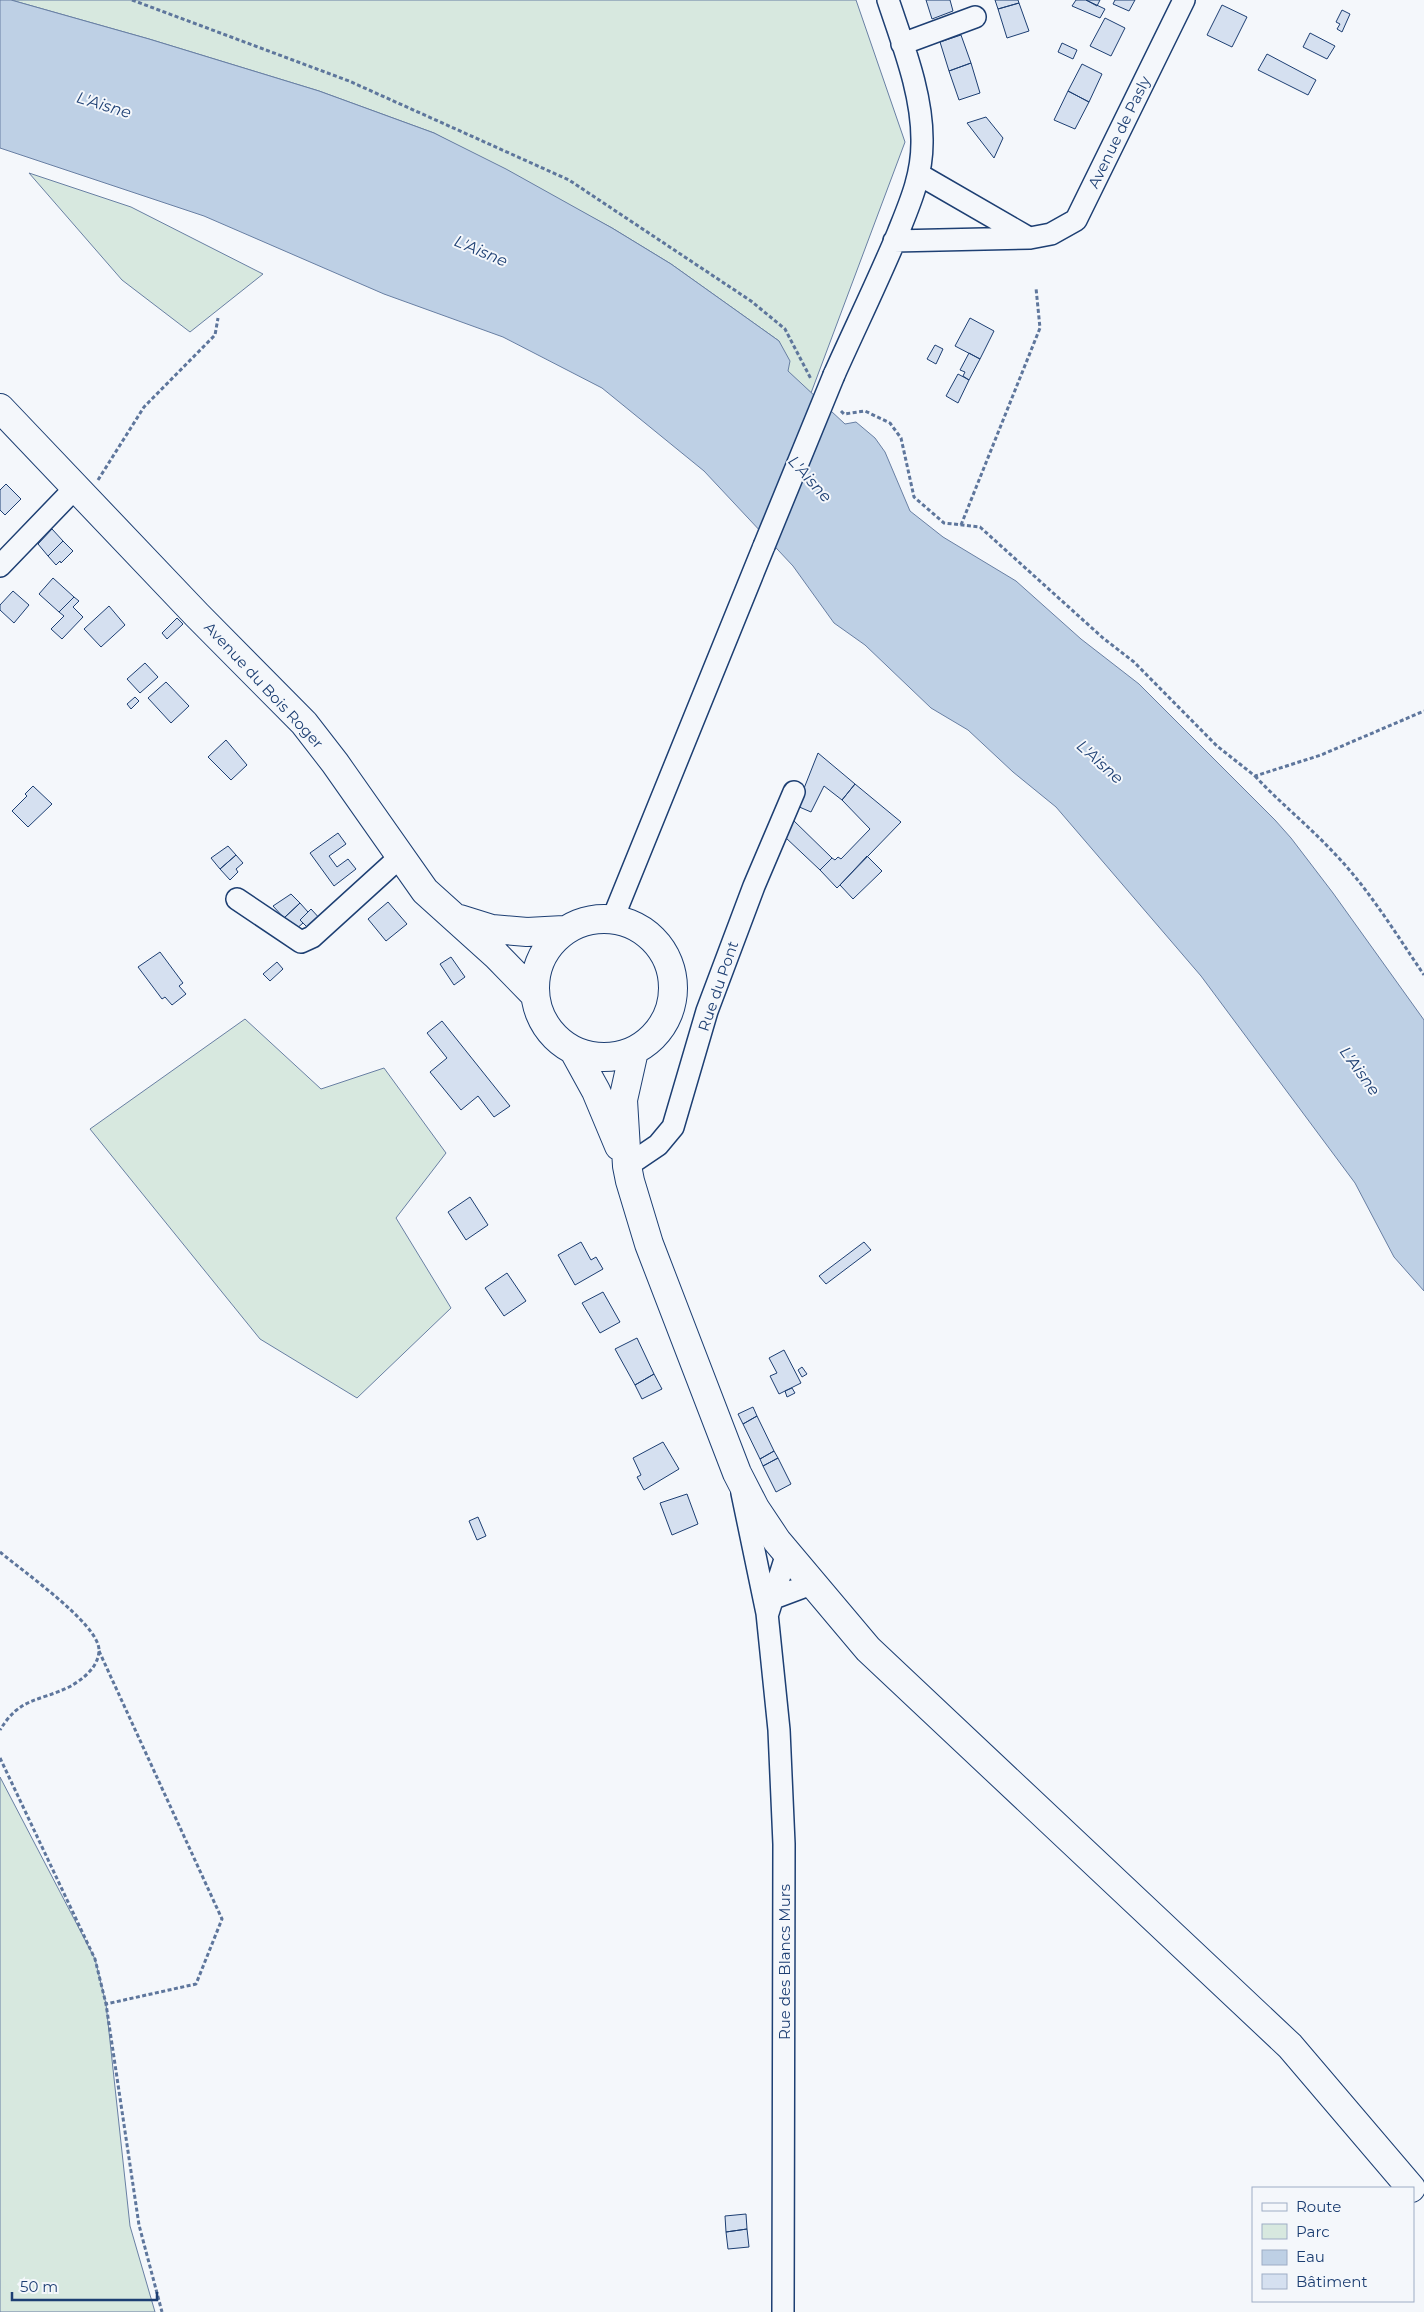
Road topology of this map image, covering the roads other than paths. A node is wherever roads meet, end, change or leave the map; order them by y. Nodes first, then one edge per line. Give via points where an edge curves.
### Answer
1 (888, 0) edge
2 (1184, 0) edge
3 (975, 17) dead end
4 (902, 44) junction
5 (920, 175) junction
6 (1030, 238) junction
7 (894, 241) junction
8 (0, 408) edge
9 (82, 492) junction
10 (0, 566) edge
11 (794, 792) dead end
12 (400, 857) junction
13 (237, 899) dead end
14 (454, 917) junction
15 (613, 918) junction
16 (564, 930) junction
17 (534, 994) junction
18 (574, 1051) junction
19 (634, 1051) junction
20 (627, 1166) junction
21 (737, 1472) junction
22 (782, 1547) junction
23 (756, 1564) junction
24 (814, 1583) junction
25 (771, 1606) junction
26 (1410, 2187) edge
27 (1414, 2192) edge
28 (1424, 2204) edge
29 (783, 2312) edge

1 - 4 street
2 - 6 street, Avenue de Pasly via 1076,220 1051,234
3 - 4 street
4 - 5 street via 919,106
5 - 6 street
5 - 7 street
6 - 7 street, Avenue de Pasly
7 - 15 street, bridge via 834,375
8 - 9 main road, Avenue du Bois Roger
9 - 10 street
9 - 12 main road, Avenue du Bois Roger via 304,723
11 - 20 street, Rue du Pont via 707,1011 673,1127 658,1145
12 - 13 street via 312,937 301,942
12 - 14 main road, Avenue du Bois Roger via 425,891
14 - 16 main road via 492,929 527,932
14 - 17 main road, Avenue du Bois Roger
15 - 16 main road via 579,922
15 - 19 main road via 634,925 653,938 666,956 673,977 673,999 666,1020 652,1038
16 - 17 main road via 540,958
17 - 18 main road via 538,1012 547,1028
18 - 19 main road via 601,1057
18 - 20 main road via 596,1090
19 - 20 main road via 623,1100
20 - 21 main road via 649,1244
21 - 22 main road via 755,1508
21 - 23 street
22 - 23 street
22 - 24 main road
22 - 25 street
23 - 25 street
24 - 25 street
24 - 26 main road via 868,1649 1290,2046
25 - 29 street, Rue des Blancs Murs via 784,1844
27 - 28 main road

